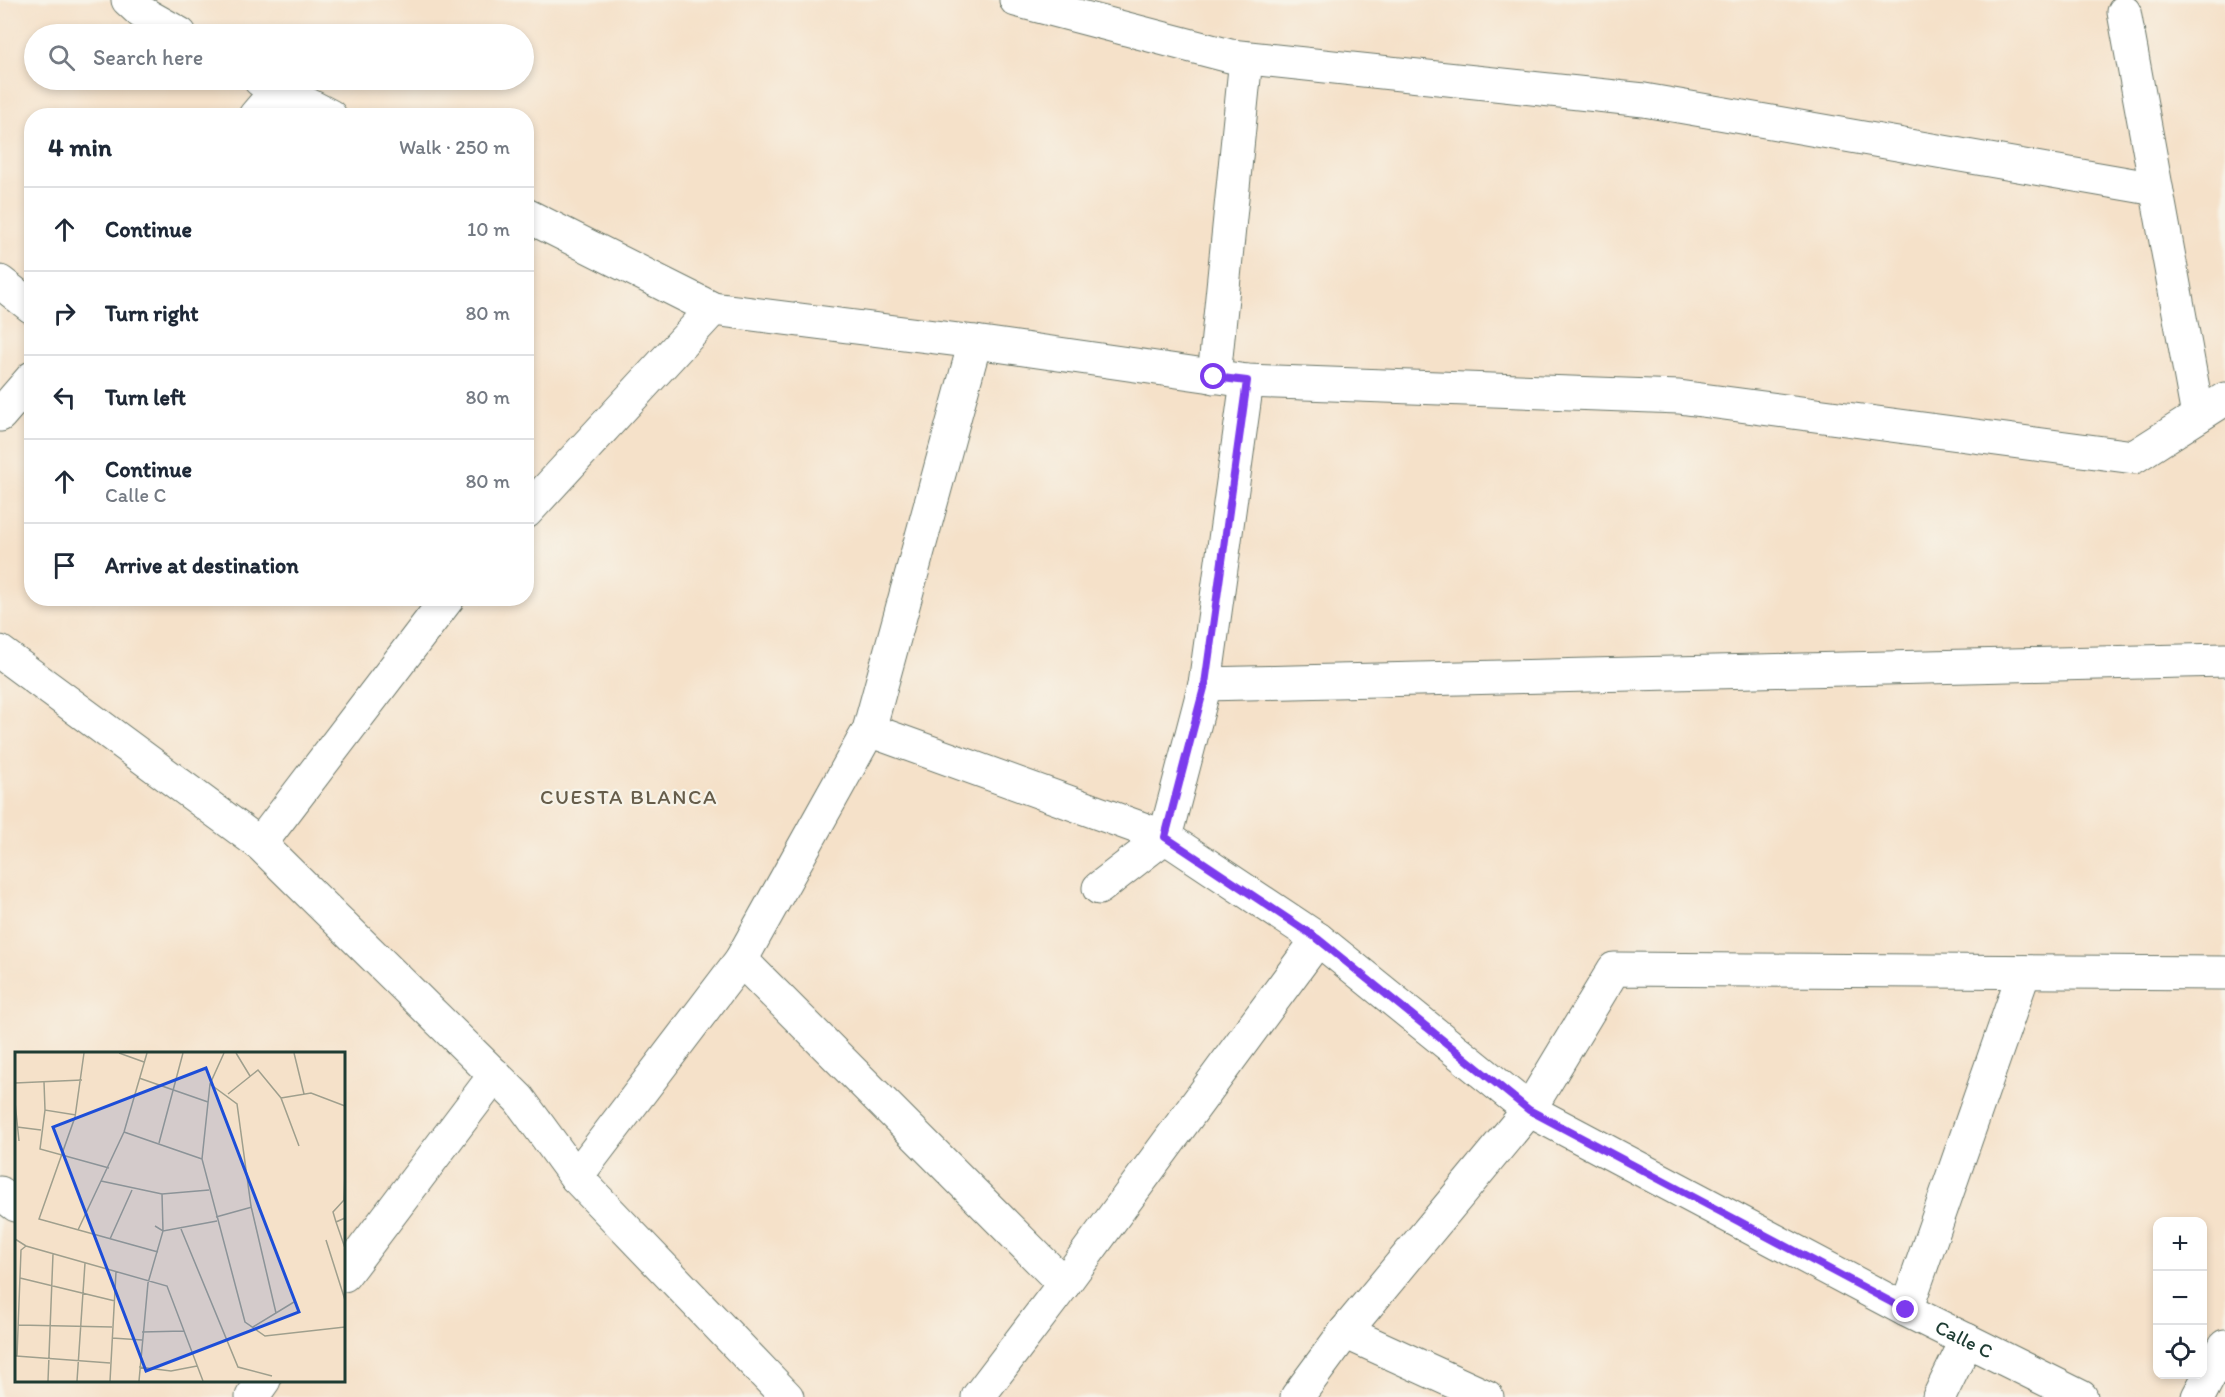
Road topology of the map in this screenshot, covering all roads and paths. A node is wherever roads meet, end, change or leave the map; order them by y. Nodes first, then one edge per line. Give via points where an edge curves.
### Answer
1 (1016, 0) edge
2 (142, 4) edge
3 (2124, 12) dead end
4 (167, 24) edge
5 (1246, 57) junction
6 (266, 90) edge
7 (280, 90) edge
8 (258, 108) edge
9 (315, 108) edge
10 (2156, 189) junction
11 (534, 219) edge
12 (0, 282) edge
13 (24, 301) edge
14 (713, 309) junction
15 (975, 342) junction
16 (1214, 377) junction
17 (1247, 381) junction
18 (24, 387) edge
19 (2212, 407) edge
20 (0, 415) edge
21 (534, 503) edge
22 (442, 606) edge
23 (0, 652) edge
24 (2225, 660) edge
25 (1205, 684) junction
26 (869, 730) junction
27 (1165, 837) junction
28 (260, 844) junction
29 (1099, 888) dead end
30 (1318, 939) junction
31 (741, 960) junction
32 (2024, 972) junction
33 (2225, 973) edge
34 (495, 1075) junction
35 (1529, 1110) junction
36 (576, 1177) junction
37 (0, 1193) edge
38 (15, 1204) edge
39 (345, 1274) edge
40 (1065, 1284) junction
41 (1906, 1310) junction
42 (1345, 1332) junction
43 (1967, 1340) junction
44 (2225, 1346) edge
45 (236, 1382) edge
46 (263, 1382) edge
47 (238, 1397) edge
48 (252, 1397) edge
49 (787, 1397) edge
50 (978, 1397) edge
51 (1297, 1397) edge
52 (1487, 1397) edge
53 (1939, 1397) edge
54 (2080, 1397) edge
55 (2198, 1397) edge

1 - 5 street
2 - 4 street
3 - 10 street
5 - 10 street via 1644,100
5 - 16 street
6 - 8 street
7 - 9 street
10 - 19 street
11 - 14 street
12 - 13 street
14 - 15 street
14 - 21 street
15 - 16 street
15 - 26 street
16 - 17 street
17 - 19 street via 1678,397 2134,457
17 - 25 street
18 - 20 street
22 - 28 street
23 - 28 street
24 - 25 street
25 - 27 street
26 - 27 street, Calle C
26 - 31 street
27 - 29 street
27 - 30 street, Calle C
28 - 34 street
30 - 35 street, Calle C
30 - 40 street
31 - 36 street
31 - 40 street
32 - 33 street
32 - 35 street via 1614,969
32 - 41 street
34 - 36 street via 519,1099
34 - 39 street
35 - 41 street, Calle C
35 - 42 street
36 - 49 street
37 - 38 street
40 - 50 street
41 - 43 street, Calle C
42 - 51 street
42 - 52 street
43 - 53 street
43 - 54 street, Calle C
44 - 55 street
45 - 47 street
46 - 48 street

